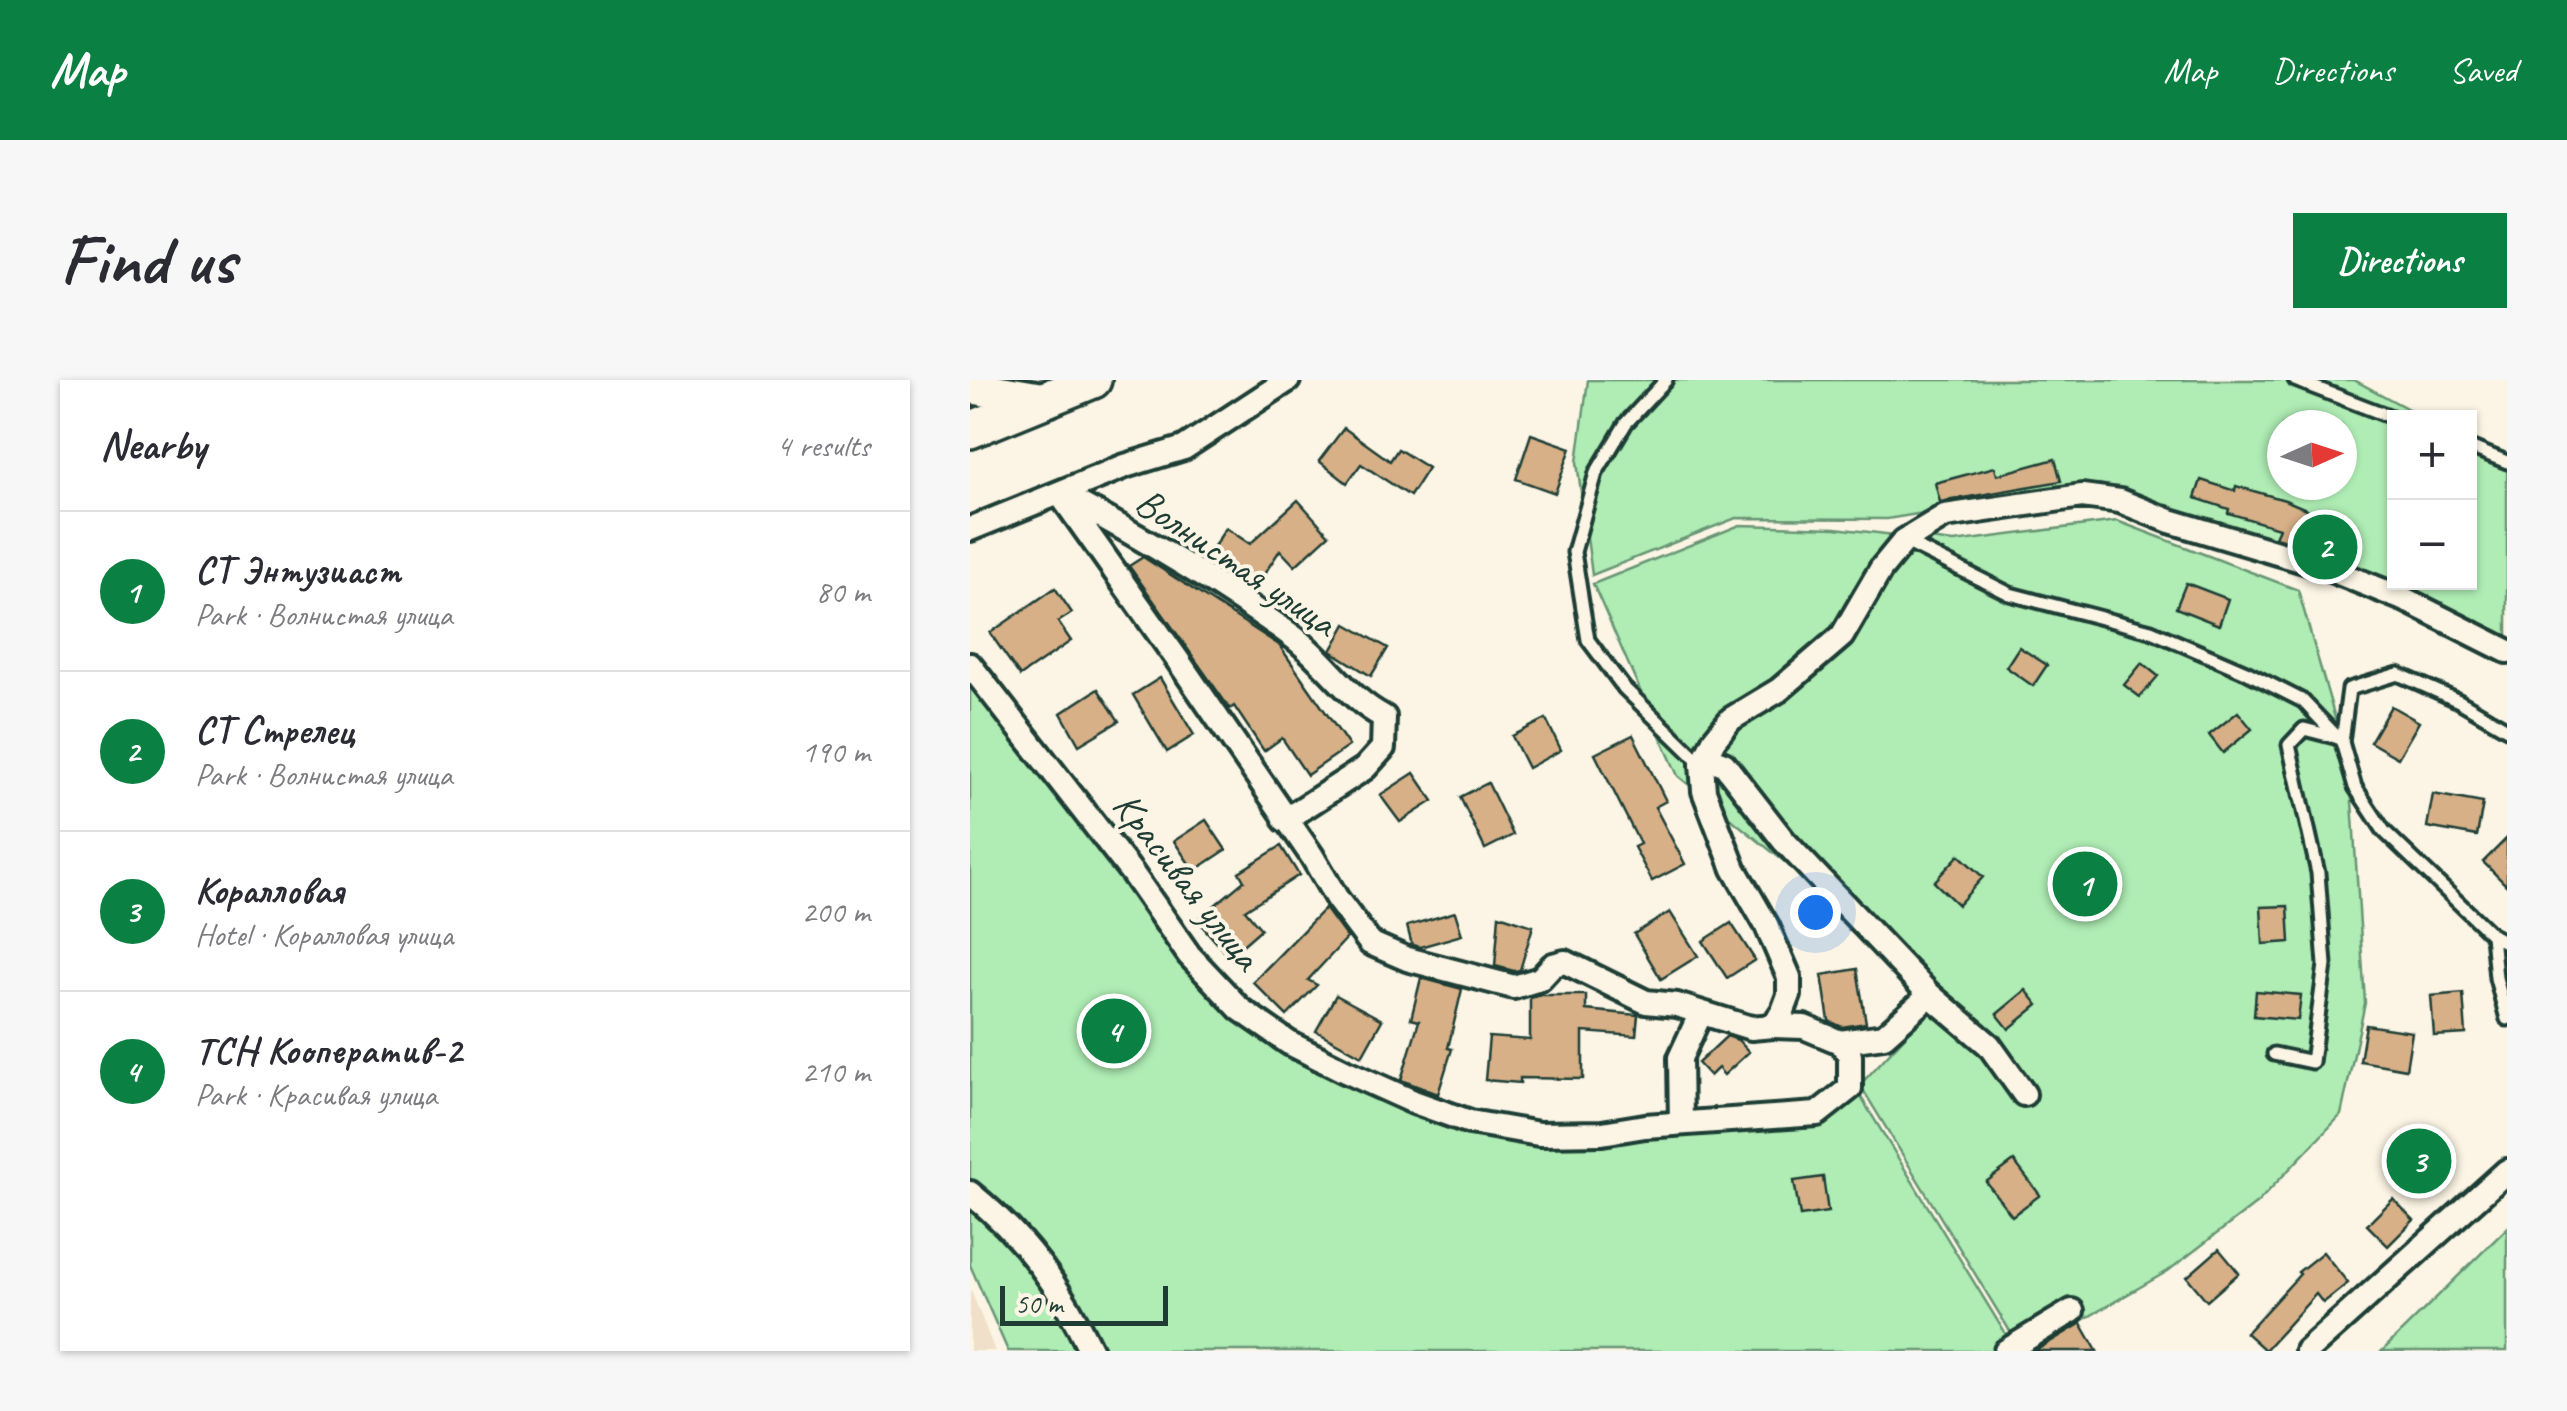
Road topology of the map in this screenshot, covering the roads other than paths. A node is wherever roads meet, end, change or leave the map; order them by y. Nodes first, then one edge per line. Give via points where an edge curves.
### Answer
1 (1093, 380) edge
2 (1288, 380) edge
3 (1666, 380) edge
4 (2295, 380) edge
5 (970, 387) edge
6 (1048, 400) junction
7 (2387, 415) edge
8 (970, 430) edge
9 (2477, 450) edge
10 (2507, 462) edge
11 (1060, 494) junction
12 (970, 529) edge
13 (1904, 541) junction
14 (2507, 652) edge
15 (970, 665) edge
16 (2507, 729) edge
17 (2338, 739) junction
18 (1702, 764) junction
19 (1284, 820) junction
20 (2492, 935) junction
21 (2507, 943) edge
22 (1930, 995) junction
23 (1700, 1015) junction
24 (2507, 1019) edge
25 (1773, 1026) junction
26 (1840, 1042) junction
27 (2274, 1054) dead end
28 (2024, 1094) dead end
29 (1681, 1124) junction
30 (2507, 1171) edge
31 (970, 1193) edge
32 (2072, 1311) dead end
33 (1091, 1351) edge
34 (2006, 1351) edge
35 (2307, 1351) edge

1 - 6 main road
2 - 11 street, Волнистая улица via 1184,448
3 - 18 lane via 1626,423 1596,473 1574,552 1588,640 1624,688
4 - 7 lane
5 - 6 main road
6 - 8 main road
9 - 10 lane
11 - 12 street, Волнистая улица
11 - 19 street, Волнистая улица
11 - 19 street, Волнистая улица via 1162,547 1296,639 1384,717 1383,748 1365,768
13 - 14 street via 1945,516 2082,496 2120,500 2321,566
13 - 17 lane via 2010,594 2150,631 2246,672 2303,701
13 - 18 street via 1842,636 1779,690 1731,720
15 - 29 street, Красивая улица via 1189,955 1240,1009 1289,1043 1470,1122 1539,1134
16 - 17 lane via 2398,674 2349,689
17 - 20 lane via 2355,787 2384,832
17 - 27 lane via 2304,728 2289,745 2318,873 2325,964 2312,1062
18 - 22 street via 1724,764 1784,840
18 - 25 street via 1704,791 1734,869 1789,977 1789,995
19 - 23 street, Волнистая улица via 1370,943 1514,986 1565,962 1646,1002
20 - 21 lane
20 - 24 lane
22 - 26 street, Волнистая улица via 1884,1036
22 - 28 street via 1988,1046
23 - 25 street, Волнистая улица via 1751,1028
23 - 29 street via 1680,1058
25 - 26 street, Волнистая улица via 1804,1027
26 - 29 street, Красивая улица via 1850,1054 1850,1088 1817,1114
30 - 35 street
31 - 33 street via 1025,1245 1067,1301
32 - 34 street

